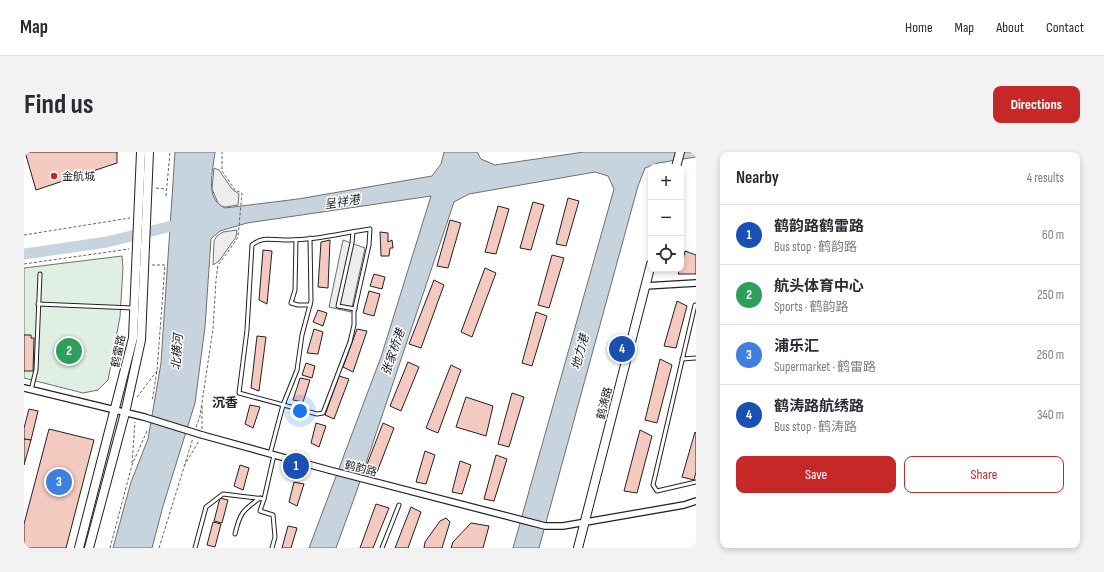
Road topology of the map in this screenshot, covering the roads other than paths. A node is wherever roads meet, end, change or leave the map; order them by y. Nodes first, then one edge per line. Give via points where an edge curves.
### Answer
1 (141, 152) edge
2 (149, 152) edge
3 (680, 152) edge
4 (677, 164) edge
5 (353, 232) junction
6 (310, 238) junction
7 (296, 240) junction
8 (137, 250) junction
9 (649, 272) edge
10 (40, 274) dead end
11 (696, 283) edge
12 (645, 286) junction
13 (38, 304) junction
14 (310, 305) junction
15 (695, 305) dead end
16 (135, 308) junction
17 (355, 309) junction
18 (696, 358) edge
19 (682, 359) junction
20 (24, 388) edge
21 (31, 390) junction
22 (283, 404) junction
23 (115, 410) junction
24 (125, 413) junction
25 (272, 455) junction
26 (696, 482) edge
27 (260, 498) junction
28 (264, 499) junction
29 (696, 501) edge
30 (398, 505) dead end
31 (585, 522) junction
32 (235, 534) dead end
33 (79, 548) edge
34 (89, 548) edge
35 (195, 548) edge
36 (272, 548) edge
37 (382, 548) edge
38 (578, 548) edge

1 - 8 street, 鹤雷路 via 134,218
2 - 8 street, 鹤雷路 via 147,218
3 - 4 street
5 - 6 lane
5 - 17 lane via 338,306
5 - 17 lane via 370,229 369,246
6 - 7 lane
6 - 14 lane
7 - 14 lane via 295,290 291,302
7 - 22 lane via 258,240 252,245 247,330 239,392
8 - 16 street, 鹤雷路
8 - 24 street, 鹤雷路 via 141,340
9 - 12 street, 鹤涛路
10 - 13 lane
11 - 12 street
12 - 31 street, 鹤涛路
13 - 16 lane
13 - 21 lane via 36,370
14 - 22 lane via 297,370
15 - 19 lane
16 - 23 street, 鹤雷路 via 133,338
17 - 22 lane via 350,342 323,413 317,414
18 - 19 lane
19 - 26 lane via 653,485 656,491
20 - 21 street, 鹤韵路
21 - 23 street, 鹤韵路
22 - 25 lane
23 - 24 street, 鹤韵路
23 - 33 street, 鹤雷路
24 - 25 street, 鹤韵路, bridge
24 - 34 street, 鹤雷路
25 - 28 lane
25 - 31 street, 鹤韵路 via 545,526
27 - 28 lane
27 - 32 lane via 248,506 239,517
27 - 35 lane via 223,494 206,507
28 - 36 lane via 260,511 273,515 275,537
29 - 31 street, 鹤韵路
30 - 37 lane
31 - 38 street, 鹤涛路

